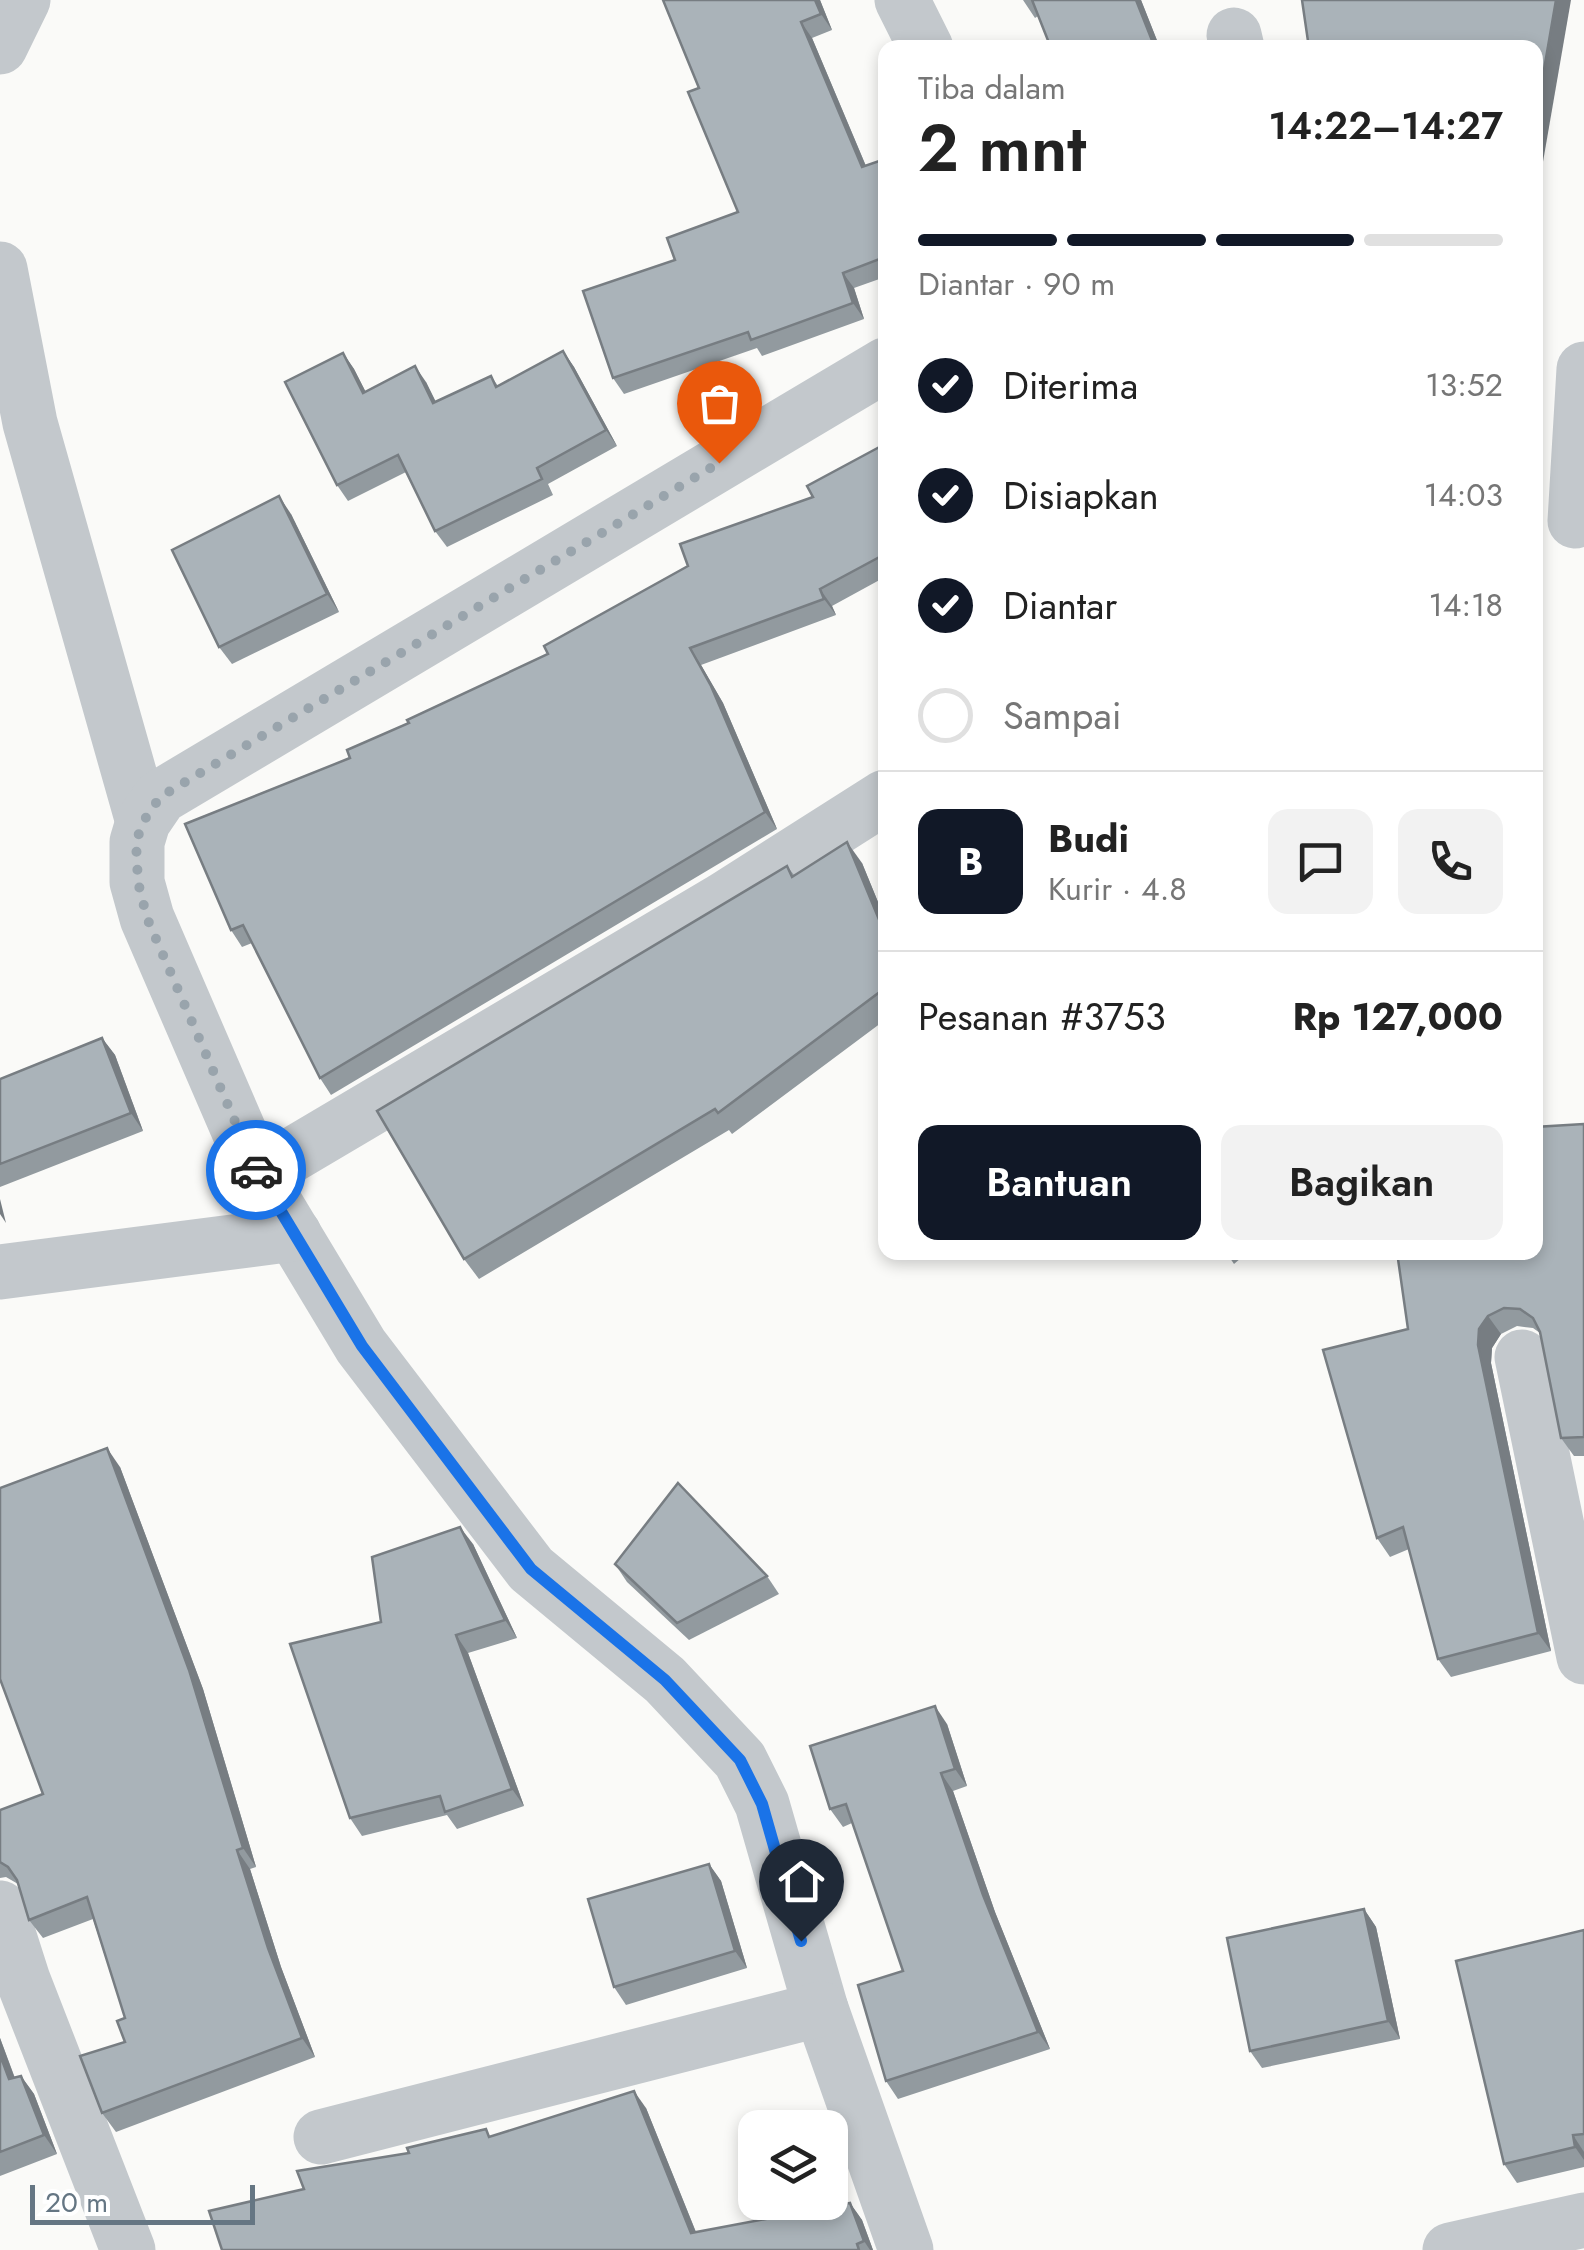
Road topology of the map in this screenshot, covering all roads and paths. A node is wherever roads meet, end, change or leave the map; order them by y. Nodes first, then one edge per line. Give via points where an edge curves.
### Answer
1 (23, 0) edge
2 (902, 0) edge
3 (922, 40) edge
4 (0, 48) edge
5 (0, 269) edge
6 (878, 368) edge
7 (1584, 369) edge
8 (1565, 520) edge
9 (878, 801) edge
10 (143, 822) junction
11 (258, 1176) junction
12 (294, 1234) junction
13 (0, 1272) edge
14 (1522, 1358) dead end
15 (1584, 1657) edge
16 (0, 1908) edge
17 (821, 2008) junction
18 (321, 2138) dead end
19 (1584, 2220) edge
20 (128, 2250) edge
21 (906, 2250) edge
22 (1450, 2250) edge

1 - 4 street
2 - 3 street
5 - 10 street via 30,422
6 - 10 street via 160,797
7 - 8 street
9 - 11 street
10 - 11 street via 135,860 147,918
11 - 12 street
12 - 13 street
12 - 17 street via 362,1346 531,1569 665,1680 740,1760 762,1804
14 - 15 street
16 - 20 street
17 - 18 street
17 - 21 street
19 - 22 street

